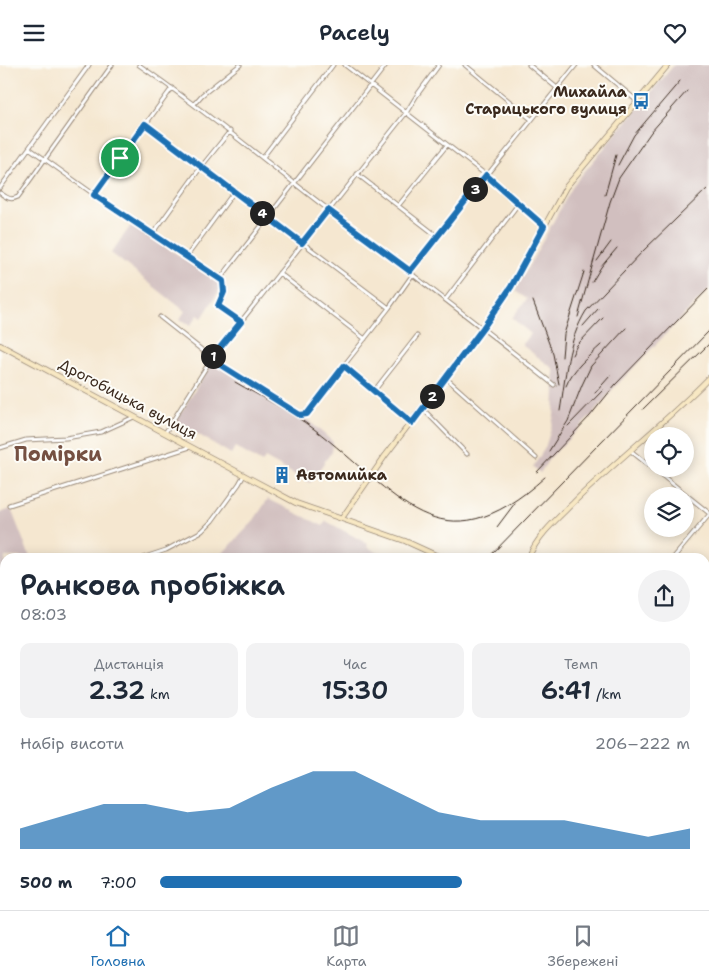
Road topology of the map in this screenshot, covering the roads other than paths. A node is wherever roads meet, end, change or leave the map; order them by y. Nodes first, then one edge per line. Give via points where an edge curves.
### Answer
1 (89, 65) edge
2 (112, 65) edge
3 (139, 65) edge
4 (240, 65) edge
5 (333, 65) edge
6 (345, 65) edge
7 (386, 65) edge
8 (438, 65) edge
9 (465, 65) edge
10 (529, 65) edge
11 (576, 65) edge
12 (594, 65) edge
13 (667, 65) edge
14 (370, 85) junction
15 (172, 88) junction
16 (557, 88) junction
17 (637, 101) junction
18 (194, 104) junction
19 (406, 113) junction
20 (531, 119) junction
21 (145, 124) junction
22 (230, 131) junction
23 (446, 145) junction
24 (29, 148) junction
25 (263, 157) junction
26 (45, 159) junction
27 (201, 167) junction
28 (357, 174) junction
29 (486, 175) junction
30 (295, 183) junction
31 (0, 188) edge
32 (234, 192) junction
33 (0, 193) edge
34 (94, 195) junction
35 (519, 203) junction
36 (398, 206) junction
37 (328, 210) junction
38 (268, 218) junction
39 (544, 226) junction
40 (152, 235) junction
41 (438, 236) junction
42 (302, 243) junction
43 (187, 256) junction
44 (410, 271) junction
45 (279, 273) junction
46 (413, 274) junction
47 (220, 279) junction
48 (446, 299) junction
49 (389, 309) junction
50 (160, 317) dead end
51 (241, 322) junction
52 (483, 328) junction
53 (417, 336) dead end
54 (365, 339) junction
55 (0, 345) edge
56 (212, 359) junction
57 (344, 366) junction
58 (446, 378) junction
59 (709, 378) edge
60 (554, 385) dead end
61 (374, 391) junction
62 (422, 408) junction
63 (135, 417) junction
64 (412, 423) junction
65 (165, 433) junction
66 (190, 447) junction
67 (0, 448) edge
68 (630, 450) junction
69 (467, 454) dead end
70 (536, 458) dead end
71 (644, 461) edge
72 (244, 475) junction
73 (664, 477) edge
74 (9, 505) dead end
75 (709, 514) edge
76 (342, 518) junction
77 (157, 553) edge
78 (431, 553) edge
79 (530, 553) edge
80 (679, 553) edge

1 - 24 street
2 - 26 street
3 - 15 street
4 - 18 street
5 - 25 street
6 - 14 street
7 - 14 street
8 - 19 street
9 - 20 street
10 - 16 street
11 - 16 street
12 - 17 street
13 - 17 main road
14 - 19 street
14 - 30 street
15 - 18 street
15 - 21 street
16 - 20 street
17 - 39 main road via 566,187
18 - 22 street
19 - 23 street
19 - 28 street
20 - 29 street
21 - 27 street
21 - 34 street
22 - 25 street
22 - 27 street
23 - 29 street
23 - 36 street
24 - 26 street
24 - 31 street
25 - 30 street
26 - 33 street via 18,197 9,199
26 - 34 street
27 - 32 street
27 - 40 street
28 - 36 street
28 - 37 street
29 - 35 street
29 - 41 street
30 - 37 street
30 - 38 street
32 - 38 street
32 - 43 street
34 - 40 street
35 - 39 street
35 - 48 street
36 - 41 street
37 - 42 street
37 - 44 street
38 - 42 street
38 - 47 street
39 - 52 main road via 511,287
40 - 43 street
41 - 44 street
42 - 45 street
42 - 49 street
43 - 47 street
44 - 46 street
45 - 51 street
45 - 54 street
46 - 48 street
46 - 49 street
47 - 51 street via 224,292 218,306
48 - 52 street
49 - 54 street
50 - 56 street
51 - 56 street
52 - 58 main road
52 - 60 street
53 - 61 street
54 - 57 street
55 - 63 main road, Дрогобицька вулиця
56 - 57 street via 300,415 307,414
56 - 65 street
57 - 61 street
58 - 62 main road
58 - 70 street
59 - 68 main road
61 - 64 street
62 - 64 main road
62 - 69 street
63 - 65 main road, Дрогобицька вулиця
63 - 67 street via 101,432 66,438 26,439
64 - 76 main road via 384,456
65 - 66 main road, Дрогобицька вулиця
66 - 72 main road, Дрогобицька вулиця
66 - 74 street
68 - 71 street
68 - 79 main road via 553,523
72 - 76 main road, Дрогобицька вулиця via 296,503
72 - 77 street via 202,531
73 - 75 street
75 - 80 street
76 - 78 main road, Дрогобицька вулиця

